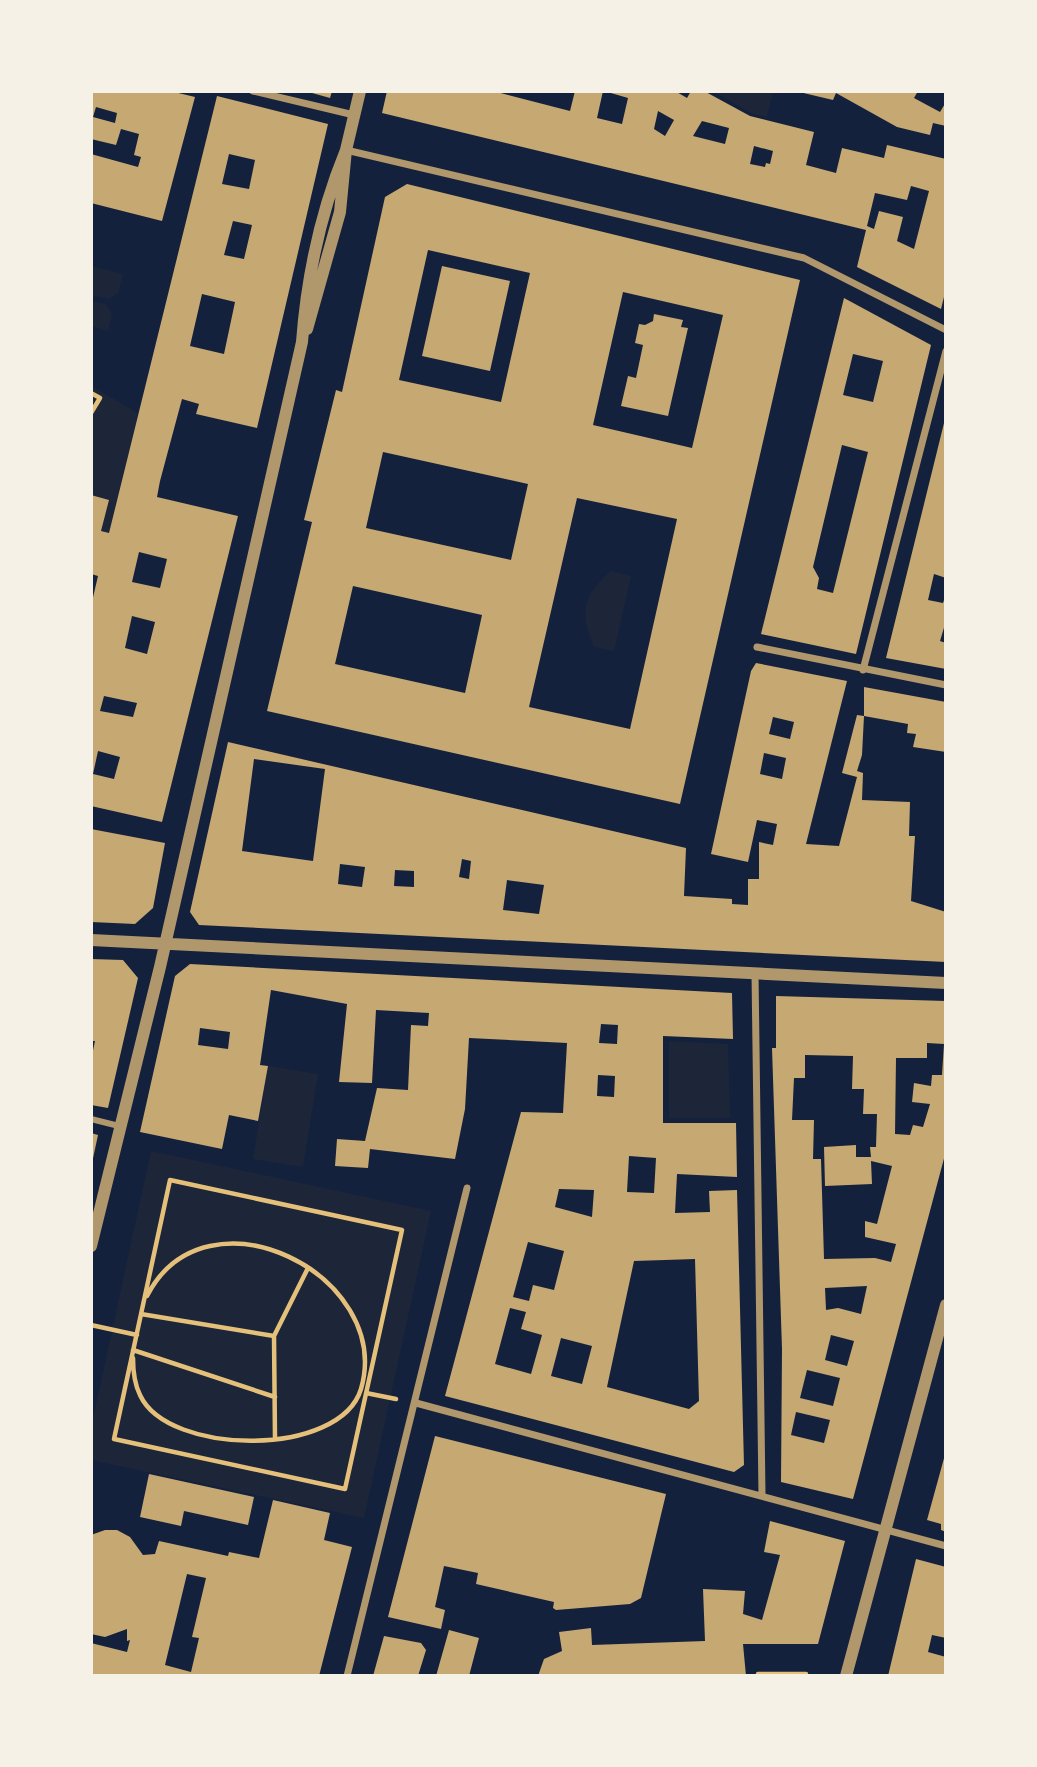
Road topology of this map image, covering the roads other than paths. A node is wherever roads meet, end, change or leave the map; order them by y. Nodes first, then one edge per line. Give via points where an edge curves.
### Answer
1 (253, 91) edge
2 (360, 91) edge
3 (354, 116) junction
4 (346, 150) junction
5 (946, 330) edge
6 (946, 351) edge
7 (757, 647) dead end
8 (863, 670) junction
9 (946, 685) edge
10 (91, 940) edge
11 (165, 943) junction
12 (755, 974) junction
13 (946, 983) edge
14 (91, 1119) edge
15 (119, 1126) junction
16 (467, 1188) dead end
17 (91, 1246) edge
18 (946, 1305) edge
19 (416, 1403) junction
20 (762, 1494) junction
21 (886, 1529) junction
22 (946, 1546) edge
23 (347, 1676) edge
24 (846, 1676) edge

1 - 3 street
2 - 3 street
3 - 4 street
4 - 5 street via 804,258
4 - 11 street via 310,270 302,342
6 - 8 street
7 - 8 street
8 - 9 street
10 - 11 street
11 - 12 street
11 - 15 street
12 - 13 street
12 - 20 street
14 - 15 street
15 - 17 street
16 - 19 street
18 - 21 street
19 - 20 street
19 - 23 street
20 - 21 street
21 - 22 street
21 - 24 street

